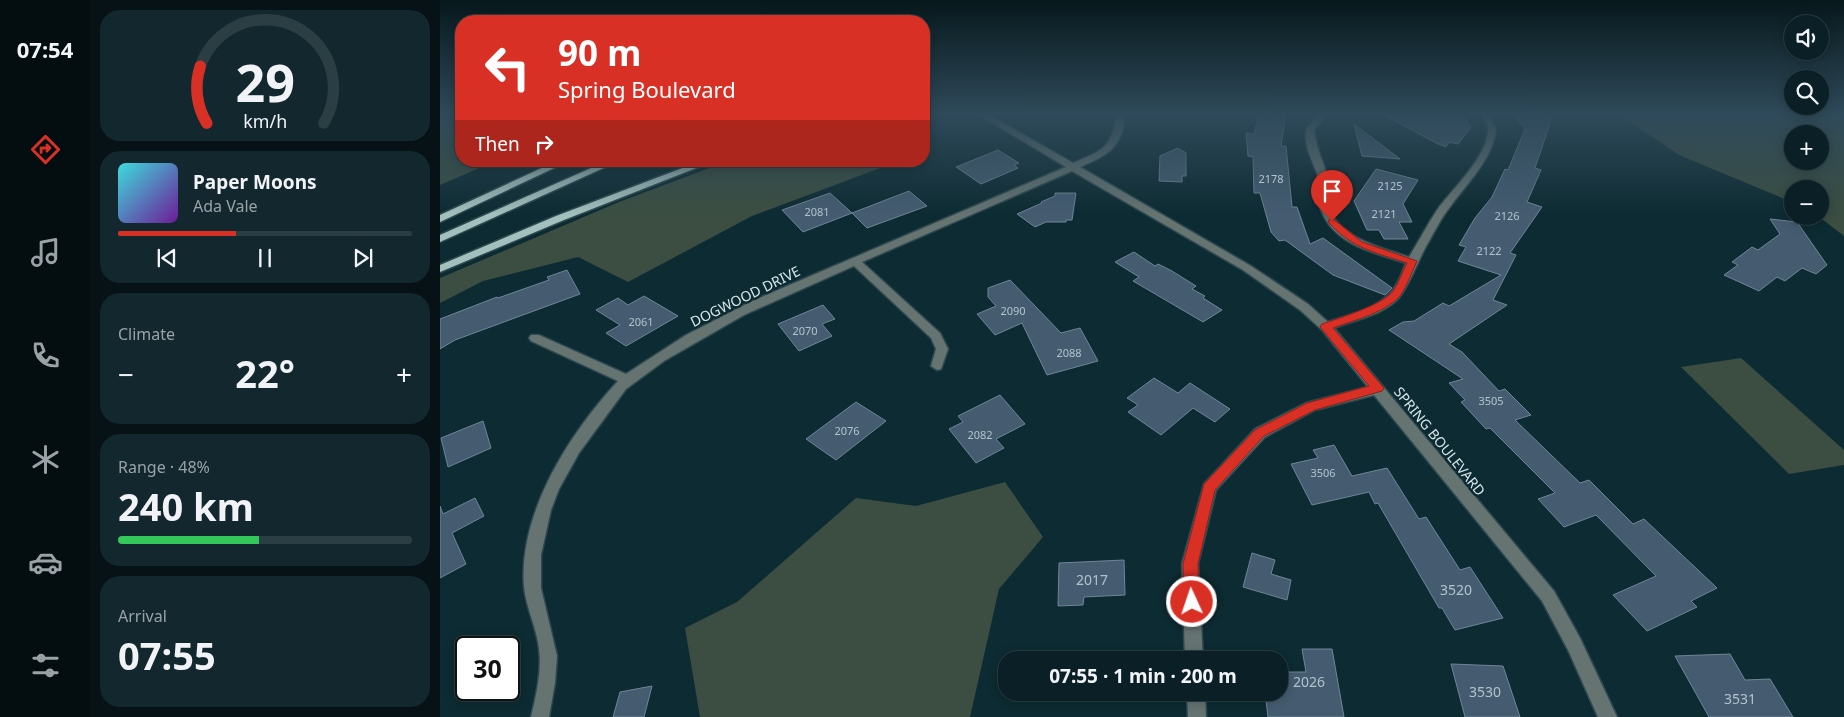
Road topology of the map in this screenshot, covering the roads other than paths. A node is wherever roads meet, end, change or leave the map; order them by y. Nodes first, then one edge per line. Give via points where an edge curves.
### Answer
1 (1040, 148) edge
2 (1110, 148) edge
3 (1312, 148) edge
4 (1485, 148) edge
5 (552, 167) edge
6 (602, 167) edge
7 (694, 167) edge
8 (1074, 168) junction
9 (440, 219) edge
10 (440, 239) edge
11 (1412, 261) junction
12 (856, 262) junction
13 (440, 269) edge
14 (1326, 327) junction
15 (535, 338) dead end
16 (937, 366) dead end
17 (627, 380) junction
18 (1378, 388) junction
19 (1194, 651) edge
20 (1196, 701) edge
21 (540, 717) edge
22 (1197, 717) edge
23 (1608, 717) edge

1 - 8 street, SPRING BOULEVARD
2 - 8 street, DOGWOOD DRIVE
3 - 11 street via 1324,180 1325,209 1332,221 1359,244
4 - 11 street
5 - 9 main road
6 - 10 main road
7 - 13 main road via 560,218
8 - 12 street, DOGWOOD DRIVE
8 - 14 street, SPRING BOULEVARD via 1247,268 1304,307
11 - 14 street via 1392,298 1372,310
12 - 16 street via 936,336 942,350
12 - 17 street, DOGWOOD DRIVE via 714,324
14 - 18 street, SPRING BOULEVARD
15 - 17 street
17 - 21 street, DOGWOOD DRIVE via 584,433 561,468 546,502 534,543 532,582 548,652
18 - 19 street via 1311,406 1260,433 1209,488 1190,564
18 - 23 street, SPRING BOULEVARD via 1548,596
20 - 22 street

